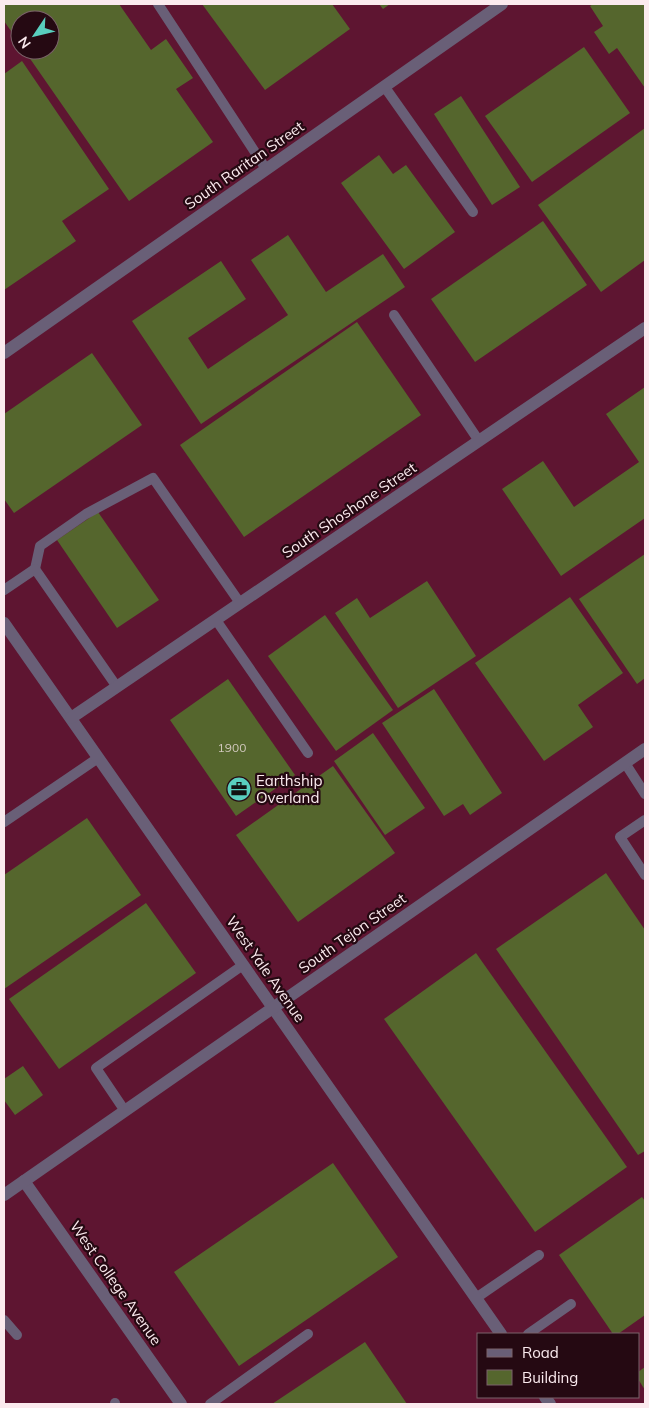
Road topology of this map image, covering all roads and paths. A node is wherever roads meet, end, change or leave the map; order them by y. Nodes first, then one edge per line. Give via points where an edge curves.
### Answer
1 (158, 4) edge
2 (502, 4) edge
3 (384, 86) junction
4 (266, 169) junction
5 (473, 212) dead end
6 (394, 315) dead end
7 (645, 328) edge
8 (4, 352) edge
9 (479, 441) junction
10 (35, 569) junction
11 (4, 590) edge
12 (240, 604) junction
13 (216, 620) junction
14 (4, 623) edge
15 (117, 687) junction
16 (71, 718) junction
17 (645, 749) edge
18 (308, 753) dead end
19 (98, 758) junction
20 (625, 763) junction
21 (645, 794) edge
22 (645, 820) edge
23 (4, 822) edge
24 (645, 875) edge
25 (243, 965) junction
26 (273, 1008) junction
27 (125, 1111) junction
28 (24, 1181) junction
29 (4, 1195) edge
30 (539, 1255) dead end
31 (476, 1298) junction
32 (571, 1304) dead end
33 (4, 1320) edge
34 (500, 1333) edge
35 (529, 1333) edge
36 (308, 1334) dead end
37 (17, 1335) dead end
38 (181, 1404) edge
39 (210, 1404) edge

1 - 4 lane
2 - 3 street, South Raritan Street
3 - 4 street, South Raritan Street
3 - 5 lane
4 - 8 street, South Raritan Street
6 - 9 lane
7 - 9 street, South Shoshone Street
9 - 12 street, South Shoshone Street
10 - 11 lane
10 - 12 lane via 40,546 86,514 153,478
10 - 15 lane
12 - 13 street, South Shoshone Street
13 - 15 street, South Shoshone Street
13 - 18 lane
14 - 16 street, West Yale Avenue
15 - 16 street, South Shoshone Street
16 - 19 street, West Yale Avenue
17 - 20 street, South Tejon Street
19 - 23 lane
19 - 25 street, West Yale Avenue
20 - 21 lane
20 - 26 street, South Tejon Street
22 - 24 lane via 620,837
25 - 26 street, West Yale Avenue
25 - 27 lane via 96,1068
26 - 27 street, South Tejon Street
26 - 31 street, West Yale Avenue
27 - 28 street, South Tejon Street
28 - 29 street, South Tejon Street
28 - 38 street, West College Avenue
30 - 31 lane
31 - 34 street, West Yale Avenue
32 - 35 lane
33 - 37 lane
36 - 39 lane

